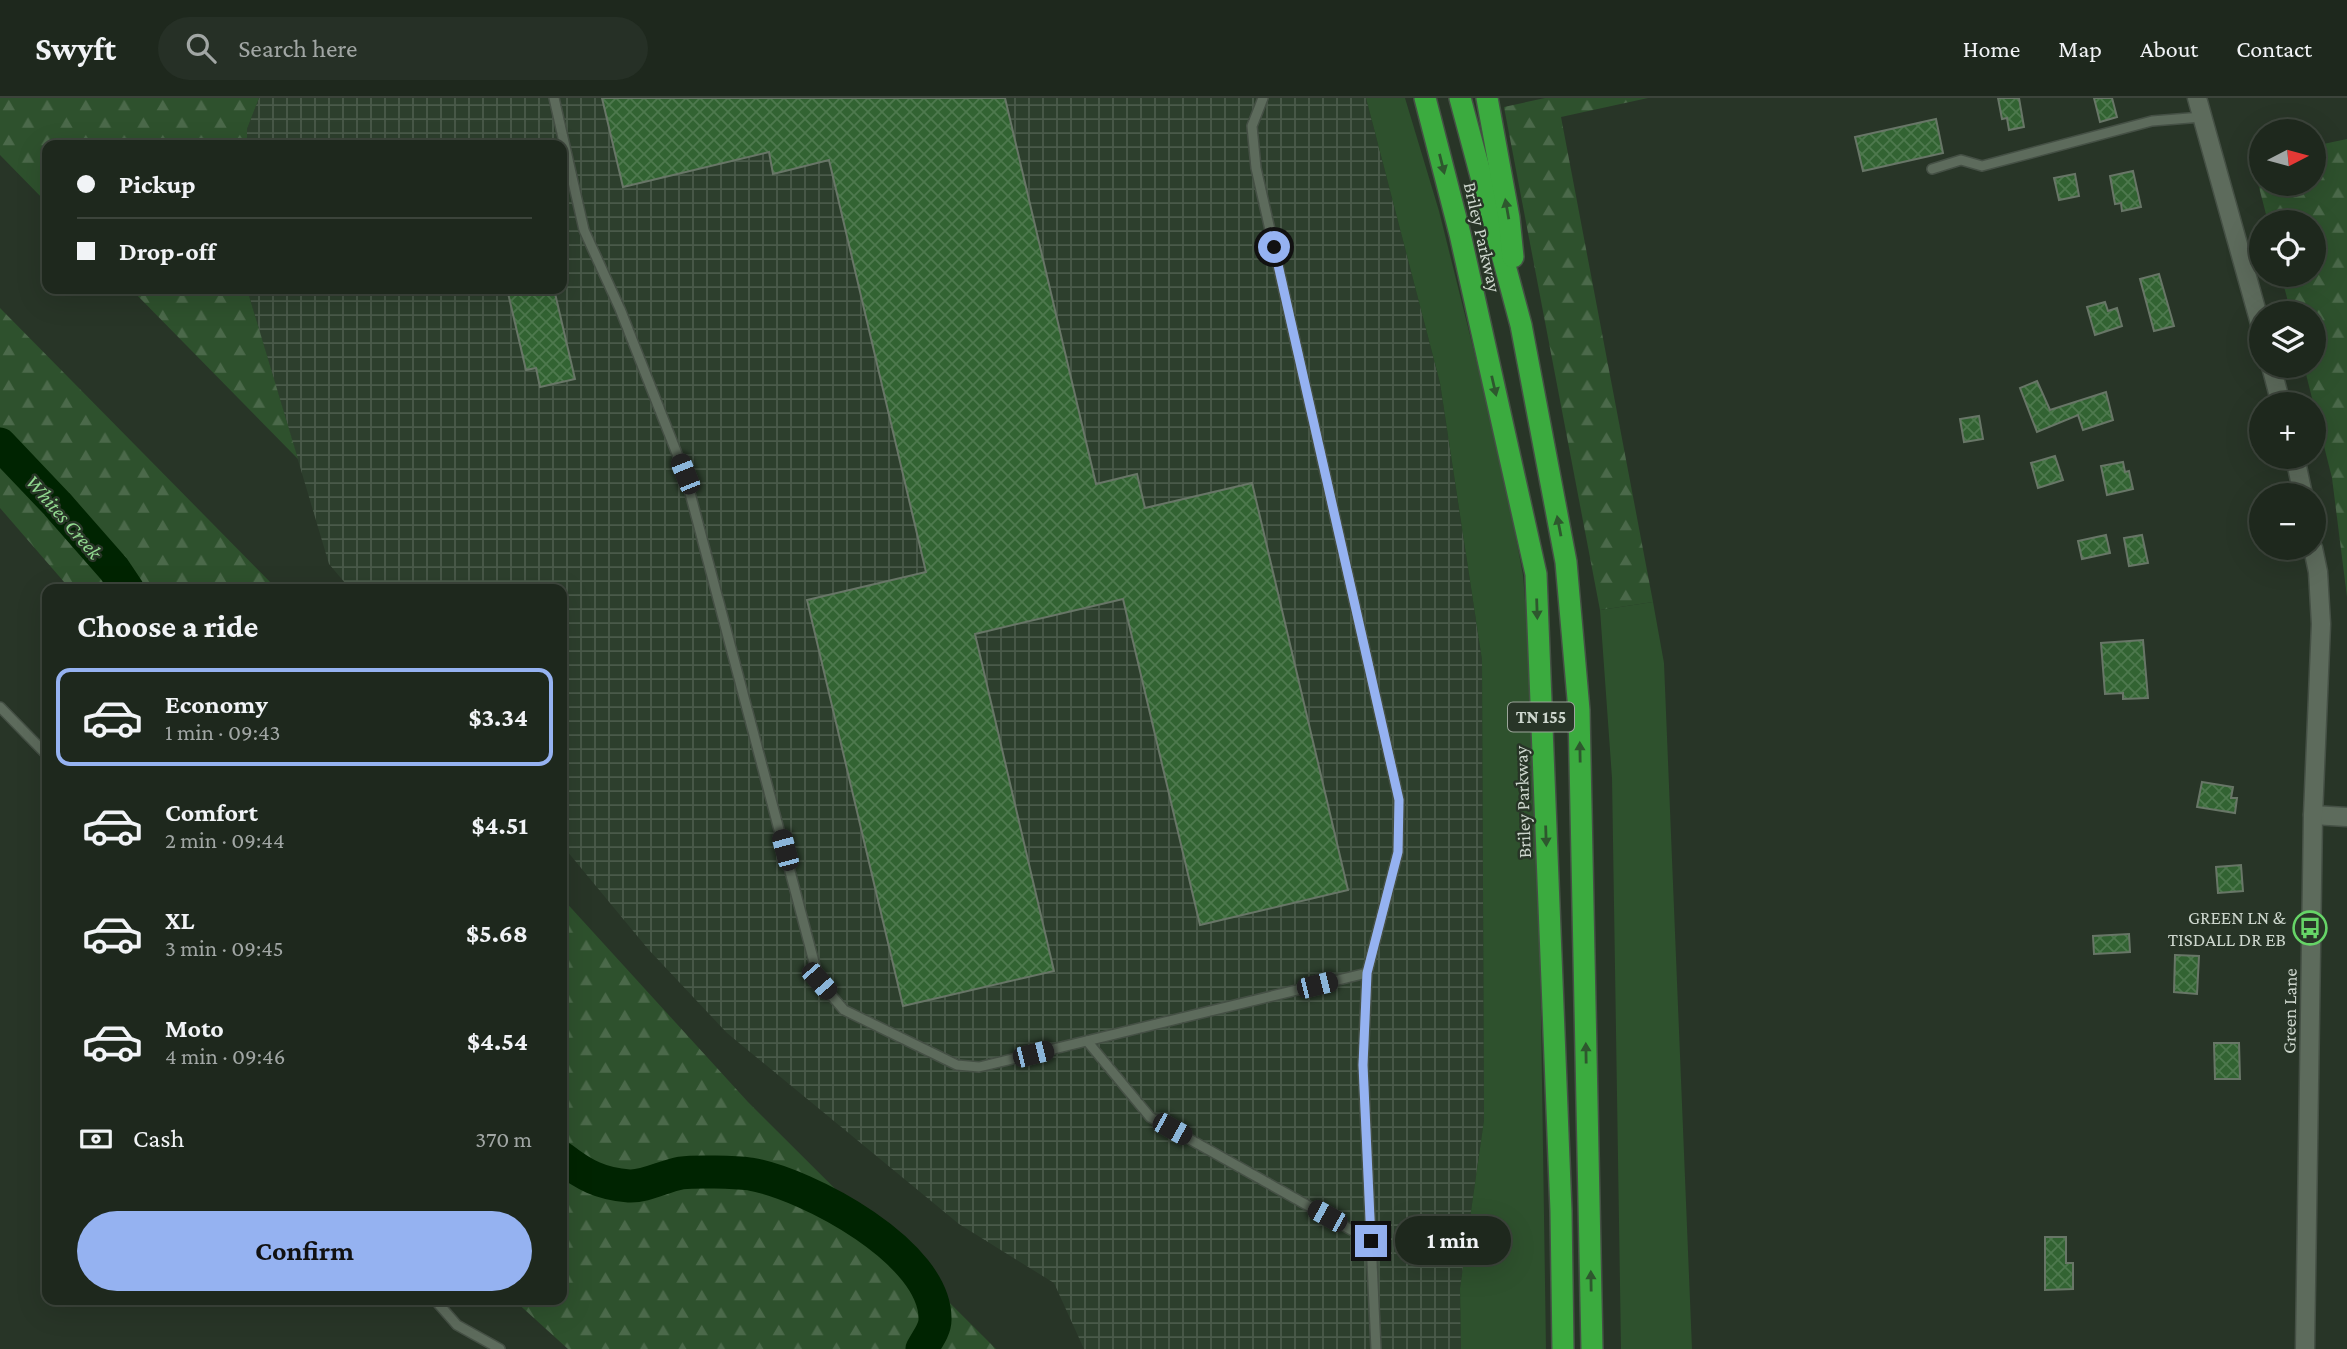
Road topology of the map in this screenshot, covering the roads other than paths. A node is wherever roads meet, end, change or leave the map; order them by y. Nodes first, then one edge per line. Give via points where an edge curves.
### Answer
1 (554, 98) edge
2 (1264, 98) edge
3 (1425, 98) edge
4 (1460, 98) edge
5 (1487, 98) edge
6 (2197, 98) edge
7 (2202, 117) junction
8 (564, 140) edge
9 (567, 155) edge
10 (1931, 169) dead end
11 (2254, 301) edge
12 (1521, 325) junction
13 (2316, 560) edge
14 (0, 707) edge
15 (42, 750) edge
16 (2313, 815) junction
17 (2347, 817) edge
18 (1367, 973) junction
19 (1087, 1041) junction
20 (1371, 1241) junction
21 (439, 1305) edge
22 (500, 1349) edge
23 (1376, 1349) edge
24 (1563, 1349) edge
25 (1592, 1349) edge
26 (2305, 1349) edge

1 - 8 lane
2 - 18 lane via 1252,126 1256,168 1399,800 1398,852
3 -> 24 highway, Briley Parkway / TN 155 via 1536,574
4 - 12 highway, Briley Parkway / TN 155
12 -> 5 highway via 1509,218
6 - 7 street
7 - 10 lane via 2152,121 1982,166 1961,160
7 - 11 street
9 - 19 lane via 584,230 685,474 819,981 844,1010 957,1065 979,1067
25 -> 12 highway, Briley Parkway / TN 155 via 1579,710 1566,562
13 - 16 street, Green Lane via 2321,624
14 - 15 lane
16 - 17 street
16 - 26 street, Green Lane
18 - 19 lane
18 - 20 lane via 1363,1065
19 - 20 lane via 1150,1117
20 - 23 lane
21 - 22 lane via 457,1325

